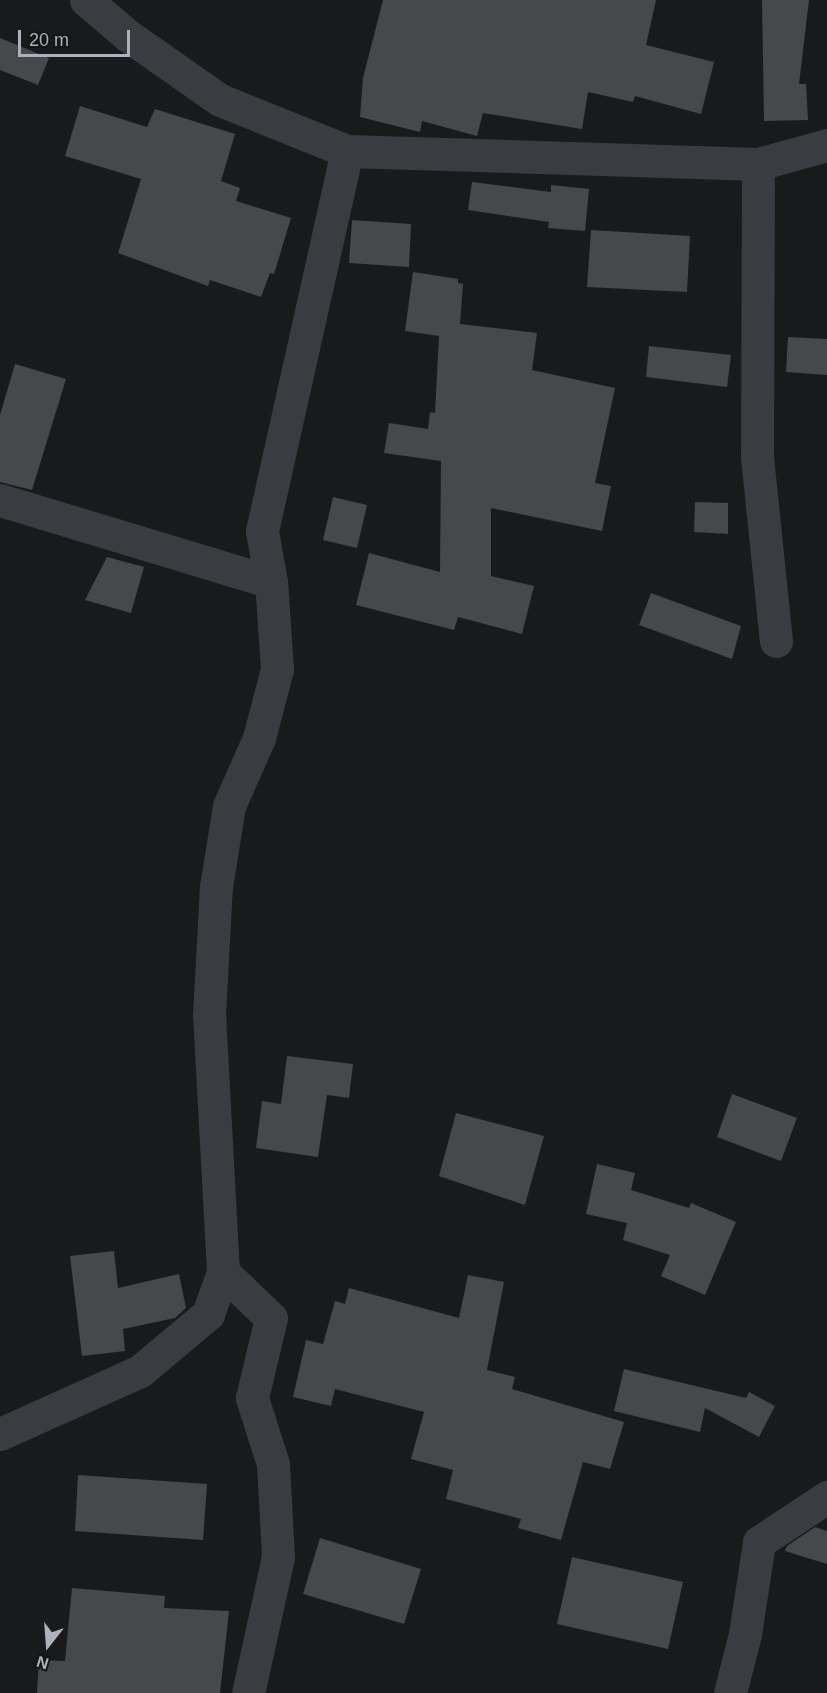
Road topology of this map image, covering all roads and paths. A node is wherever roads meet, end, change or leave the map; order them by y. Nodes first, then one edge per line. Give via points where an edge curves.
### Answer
1 (86, 0) edge
2 (827, 145) edge
3 (347, 151) junction
4 (758, 164) junction
5 (0, 500) edge
6 (271, 582) junction
7 (776, 641) dead end
8 (223, 1272) junction
9 (208, 1314) junction
10 (271, 1318) junction
11 (0, 1434) edge
12 (827, 1497) edge
13 (248, 1693) edge
14 (730, 1693) edge

1 - 3 street via 127,35 220,100
2 - 4 street
3 - 4 street
3 - 6 street via 262,531
4 - 7 street via 757,457
5 - 6 street
6 - 8 street via 277,669 259,738 230,806 216,887 208,1015
8 - 9 street
8 - 10 street
9 - 10 street
9 - 11 street via 140,1371
10 - 13 street via 252,1398 273,1464 278,1557
12 - 14 street via 759,1542 745,1634

